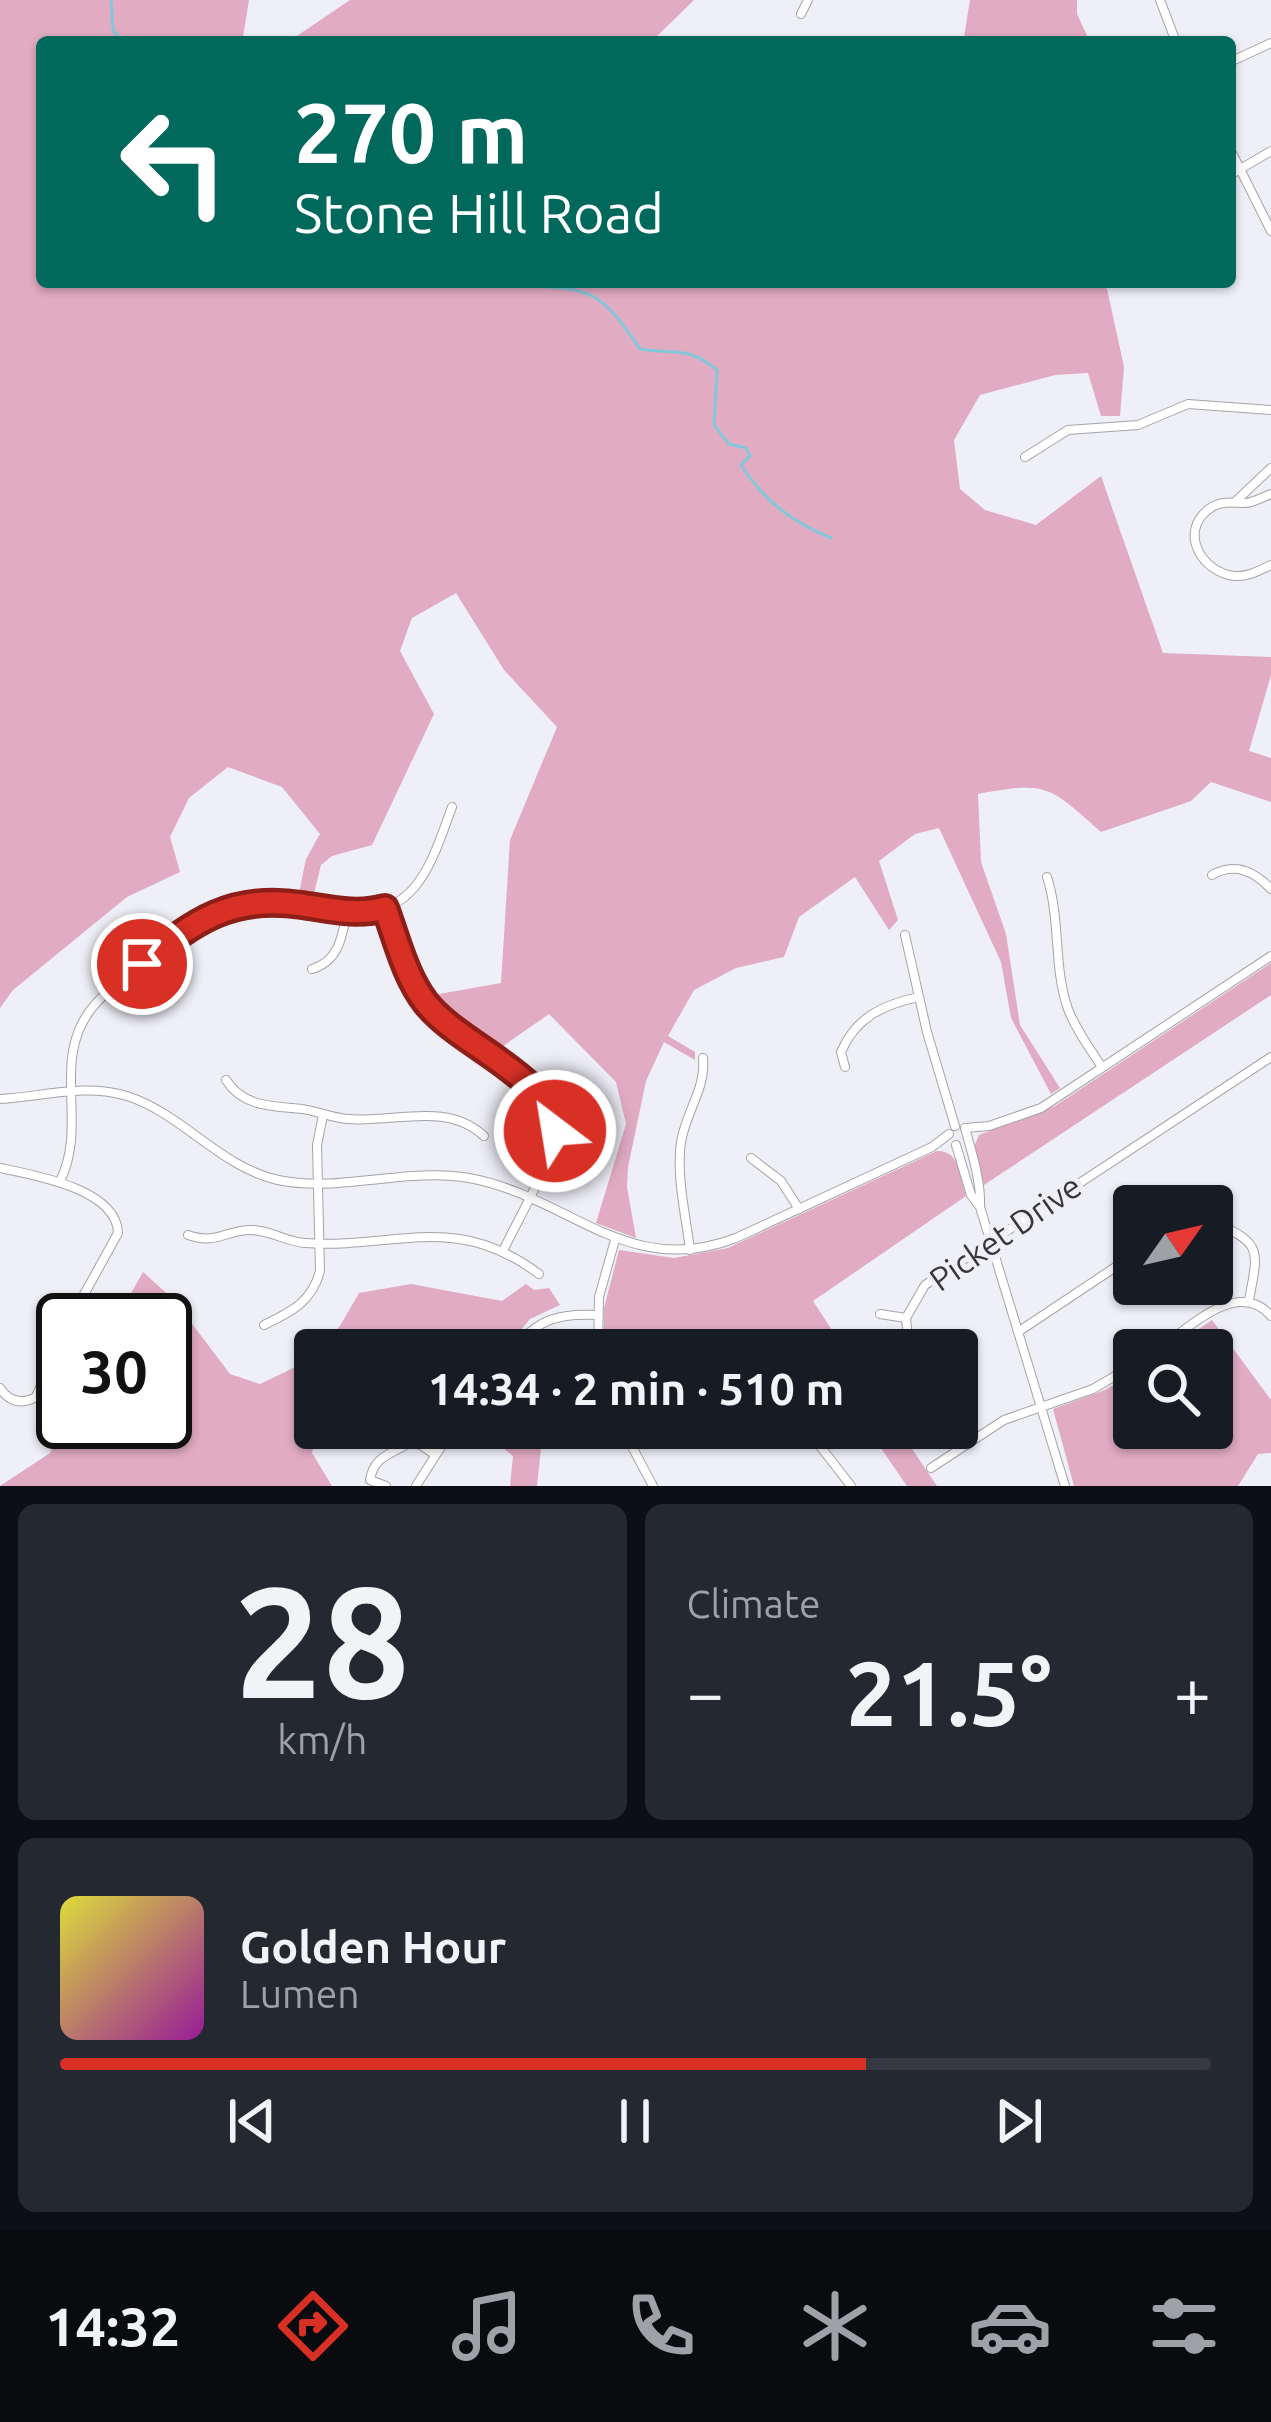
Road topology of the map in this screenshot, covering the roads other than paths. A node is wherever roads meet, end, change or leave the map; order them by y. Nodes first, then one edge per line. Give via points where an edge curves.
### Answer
1 (808, 0) edge
2 (1160, 0) edge
3 (801, 14) dead end
4 (1174, 36) edge
5 (1271, 43) edge
6 (1236, 59) edge
7 (1271, 151) edge
8 (1236, 159) edge
9 (1241, 168) junction
10 (1236, 172) edge
11 (1271, 231) edge
12 (1271, 410) edge
13 (1025, 457) dead end
14 (1271, 468) edge
15 (1271, 494) edge
16 (1236, 501) junction
17 (1271, 566) edge
18 (452, 807) dead end
19 (1212, 875) dead end
20 (1047, 877) dead end
21 (1271, 889) edge
22 (385, 908) junction
23 (347, 912) junction
24 (905, 935) dead end
25 (1271, 956) edge
26 (313, 969) dead end
27 (918, 997) junction
28 (1271, 1057) edge
29 (703, 1058) dead end
30 (845, 1067) dead end
31 (1102, 1067) junction
32 (226, 1080) dead end
33 (71, 1091) junction
34 (0, 1099) edge
35 (1196, 1103) junction
36 (1202, 1112) dead end
37 (323, 1115) junction
38 (484, 1136) dead end
39 (959, 1137) junction
40 (1116, 1156) junction
41 (752, 1158) dead end
42 (1123, 1165) dead end
43 (0, 1168) edge
44 (60, 1181) junction
45 (319, 1183) junction
46 (528, 1197) junction
47 (799, 1209) junction
48 (1233, 1231) edge
49 (188, 1235) dead end
50 (615, 1240) junction
51 (990, 1240) junction
52 (320, 1243) junction
53 (1268, 1244) dead end
54 (1255, 1248) junction
55 (690, 1250) junction
56 (503, 1251) junction
57 (1113, 1269) edge
58 (539, 1274) dead end
59 (85, 1293) edge
60 (1249, 1300) junction
61 (880, 1314) dead end
62 (597, 1315) junction
63 (1271, 1316) edge
64 (906, 1318) junction
65 (264, 1325) dead end
66 (535, 1329) edge
67 (597, 1329) edge
68 (907, 1329) edge
69 (1188, 1329) edge
70 (1018, 1332) junction
71 (1113, 1377) edge
72 (0, 1388) edge
73 (36, 1397) edge
74 (1040, 1406) junction
75 (978, 1437) edge
76 (438, 1449) edge
77 (633, 1449) edge
78 (822, 1449) edge
79 (959, 1449) edge
80 (434, 1454) junction
81 (931, 1468) dead end
82 (386, 1486) edge
83 (416, 1486) edge
84 (653, 1486) edge
85 (850, 1486) edge
86 (1064, 1486) edge

1 - 3 street
2 - 4 street
5 - 6 street
7 - 9 street
8 - 9 street
9 - 10 street
9 - 11 street
12 - 13 street via 1188,404 1138,424 1068,430
14 - 16 street
15 - 16 street
16 - 17 street via 1204,514 1194,534 1198,551 1235,576
18 - 22 street via 423,878
19 - 21 street via 1240,869
20 - 31 street via 1068,1009
22 - 23 street
22 - 46 street via 426,1003 551,1110 553,1144
23 - 26 street via 333,957
23 - 33 street via 260,901 193,923 88,1013 72,1052
24 - 27 street
25 - 31 street
27 - 30 street via 865,1018 841,1052
27 - 39 street
28 - 35 street, Picket Drive
29 - 55 street via 705,1079 680,1151
31 - 39 street via 1034,1111
32 - 37 street via 251,1102
33 - 34 street
33 - 44 street via 71,1156
33 - 45 street via 142,1102 247,1169
35 - 36 street
35 - 40 street, Picket Drive
37 - 38 street via 452,1116
37 - 45 street
39 - 47 street
39 - 51 street
40 - 42 street, Picket Drive
40 - 51 street, Picket Drive
41 - 47 street
43 - 44 street
44 - 59 street via 104,1205 118,1224
45 - 46 street via 428,1174
45 - 52 street
46 - 50 street
46 - 56 street
47 - 55 street
48 - 54 street
49 - 52 street via 212,1240 252,1230
50 - 55 street
50 - 62 street
51 - 64 street, Picket Drive via 925,1285
51 - 70 street
52 - 56 street via 428,1234
52 - 65 street via 313,1291
53 - 54 street
54 - 60 street
56 - 58 street
57 - 70 street
60 - 63 street
60 - 69 street via 1226,1304
61 - 64 street, Picket Drive
62 - 66 street via 564,1314
62 - 67 street
64 - 68 street, Picket Drive
70 - 74 street
71 - 74 street
72 - 73 street via 20,1402
74 - 75 street
74 - 86 street
76 - 80 street
77 - 84 street
78 - 85 street
79 - 81 street
80 - 82 street via 413,1440 384,1456 370,1480
80 - 83 street

